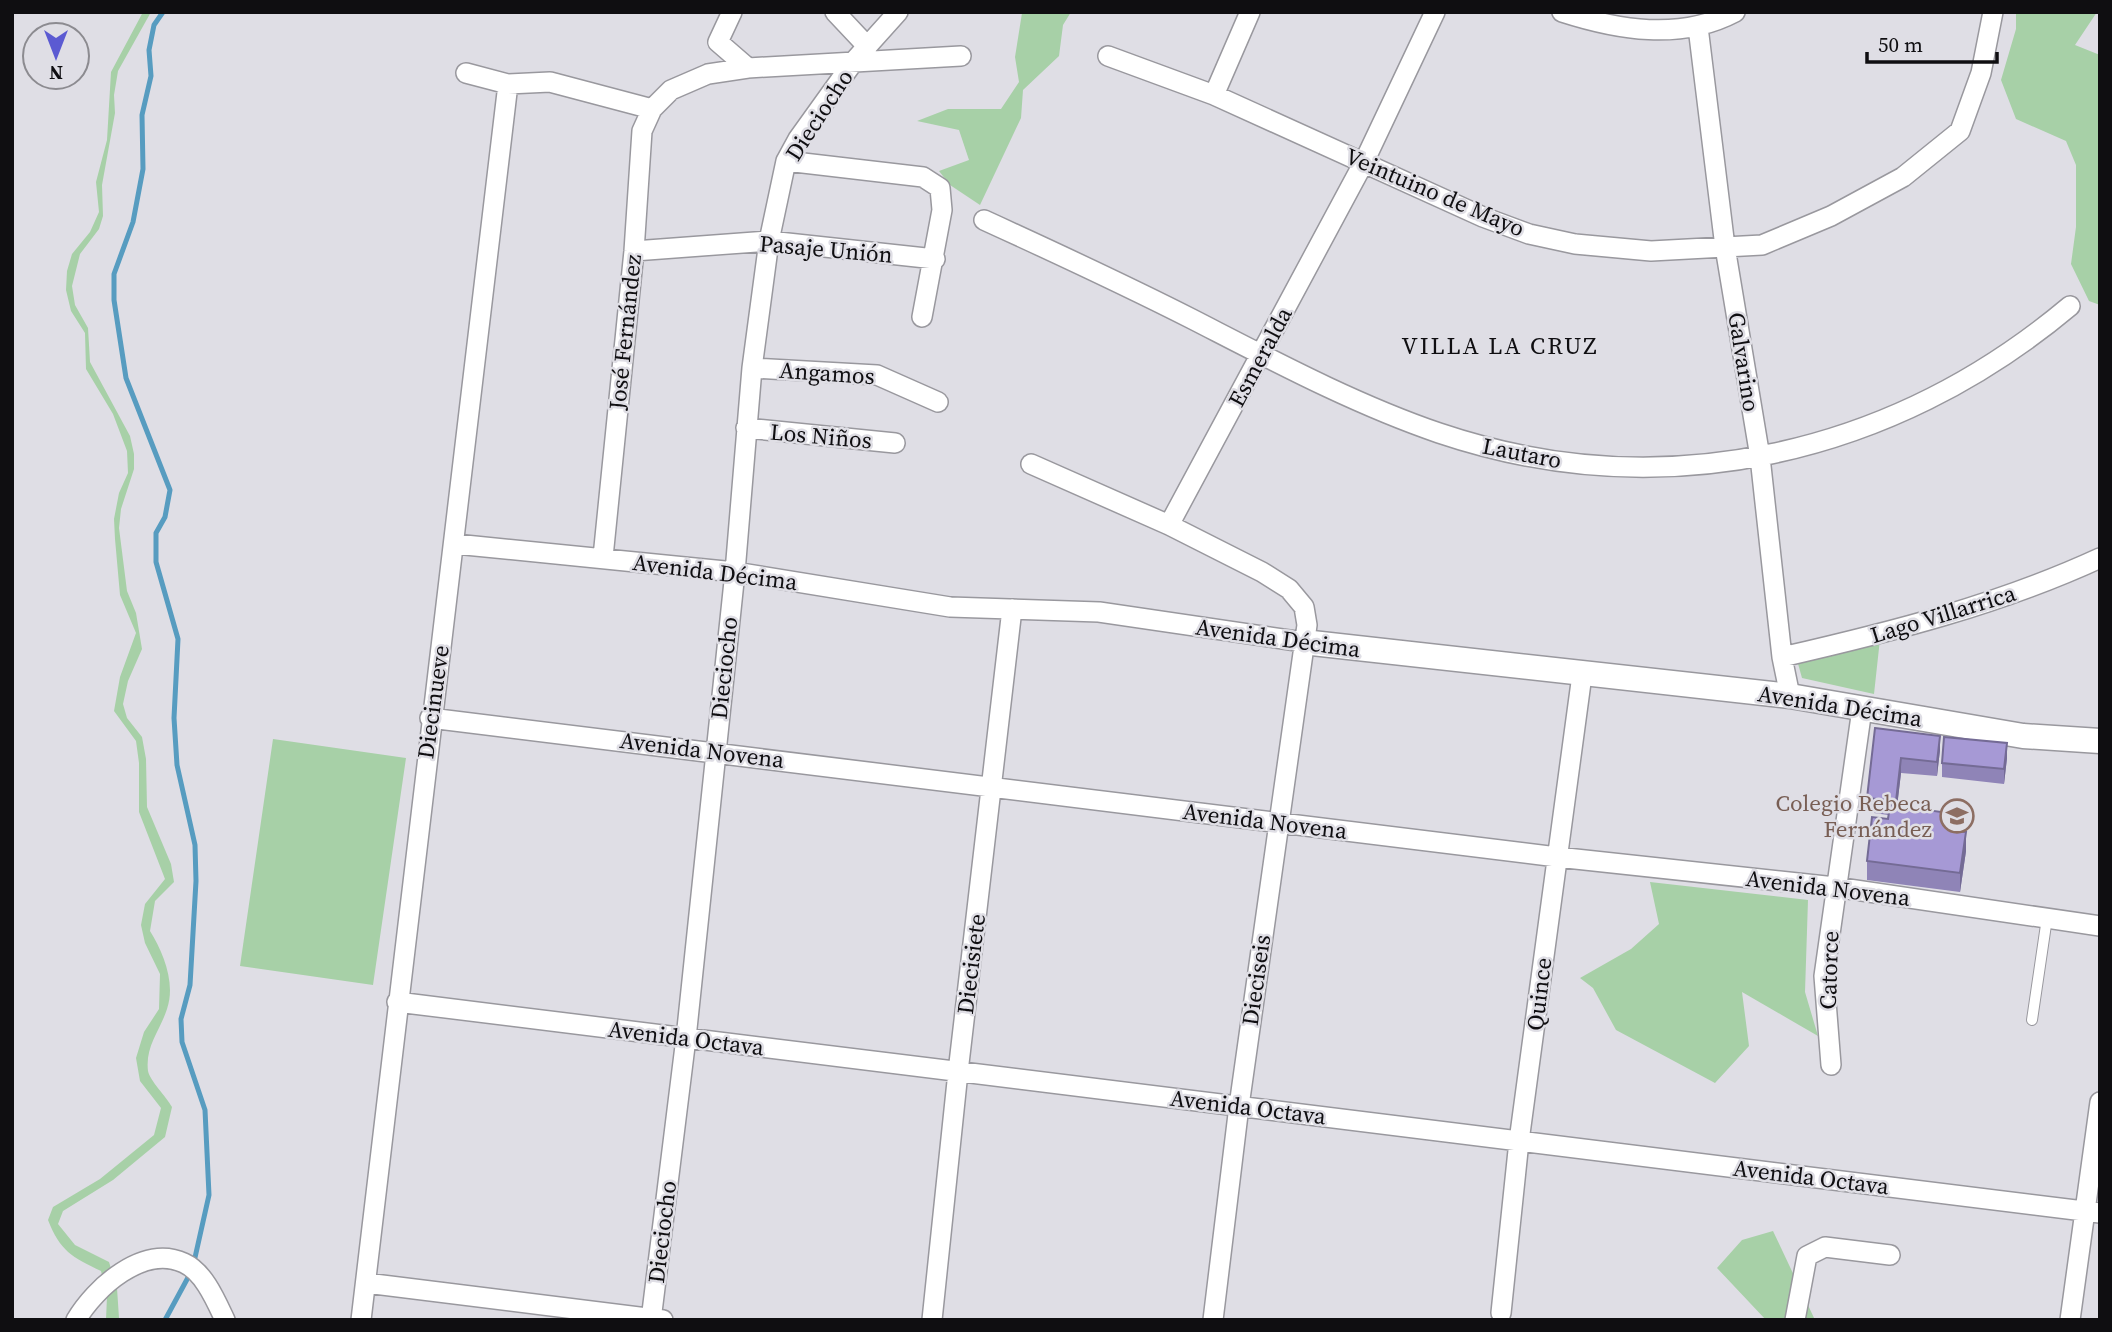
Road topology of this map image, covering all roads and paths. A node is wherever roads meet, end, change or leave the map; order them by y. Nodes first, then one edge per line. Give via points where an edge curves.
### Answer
1 (732, 12) edge
2 (835, 12) edge
3 (898, 12) edge
4 (1250, 12) edge
5 (1435, 12) edge
6 (1562, 12) edge
7 (1734, 12) edge
8 (1993, 12) edge
9 (1698, 27) junction
10 (867, 46) junction
11 (961, 56) dead end
12 (1108, 56) dead end
13 (854, 61) junction
14 (748, 68) junction
15 (466, 73) dead end
16 (508, 84) junction
17 (1214, 95) junction
18 (652, 109) junction
19 (786, 161) junction
20 (1364, 162) junction
21 (984, 219) dead end
22 (769, 241) junction
23 (1725, 247) junction
24 (634, 251) junction
25 (934, 259) junction
26 (2070, 306) dead end
27 (922, 317) dead end
28 (1262, 355) junction
29 (752, 368) junction
30 (938, 402) dead end
31 (747, 428) junction
32 (895, 443) dead end
33 (1760, 457) junction
34 (1031, 464) dead end
35 (1169, 525) junction
36 (455, 544) junction
37 (603, 557) junction
38 (2100, 558) edge
39 (735, 572) junction
40 (1012, 609) junction
41 (1303, 642) junction
42 (1782, 657) junction
43 (1582, 676) junction
44 (1790, 696) junction
45 (1862, 709) junction
46 (430, 718) junction
47 (2100, 741) edge
48 (715, 751) junction
49 (993, 786) junction
50 (1277, 822) junction
51 (1557, 857) junction
52 (1835, 887) junction
53 (2047, 918) junction
54 (2100, 926) edge
55 (397, 1002) junction
56 (2032, 1020) dead end
57 (685, 1038) junction
58 (1831, 1065) dead end
59 (958, 1072) junction
60 (2100, 1102) edge
61 (1239, 1106) junction
62 (1519, 1141) junction
63 (2093, 1212) edge
64 (1890, 1255) dead end
65 (366, 1283) junction
66 (1501, 1313) dead end
67 (655, 1319) edge
68 (76, 1320) edge
69 (225, 1320) edge
70 (361, 1320) edge
71 (932, 1320) edge
72 (1213, 1320) edge
73 (1795, 1320) edge
74 (2070, 1320) edge

1 - 14 street via 718,42
2 - 10 street
3 - 10 street, Dieciocho
4 - 17 street
5 - 20 street, Esmeralda
6 - 9 street via 1599,24 1652,31
7 - 9 street
8 - 23 street, Veintuino de Mayo via 1981,74 1961,131 1950,142 1903,177 1831,216 1762,245
9 - 23 street, Galvarino
10 - 13 street, Dieciocho
11 - 13 street
12 - 17 street, Veintuino de Mayo
13 - 14 street
13 - 19 street, Dieciocho
14 - 18 street via 708,74 671,90
15 - 16 street
16 - 18 street via 550,82
16 - 36 street, Diecinueve
17 - 20 street, Veintuino de Mayo
18 - 24 street, José Fernández via 642,131
19 - 22 street, Dieciocho
19 - 25 street via 923,177 931,182 940,188 942,210
20 - 23 street, Veintuino de Mayo via 1529,234 1575,244 1651,251
20 - 28 street, Esmeralda
21 - 28 street, Lautaro
22 - 24 street, Pasaje Unión
22 - 25 street, Pasaje Unión
22 - 29 street, Dieciocho
23 - 33 street, Galvarino
24 - 37 street, José Fernández
25 - 27 street
26 - 33 street, Lautaro via 2009,354 1920,405 1837,438
28 - 33 street, Lautaro via 1438,433 1517,454 1638,467
28 - 35 street, Esmeralda
29 - 30 street, Angamos via 877,375
29 - 31 street, Dieciocho
31 - 32 street, Los Niños
31 - 39 street, Dieciocho
33 - 42 street, Galvarino
34 - 35 street
35 - 41 street via 1289,589 1304,607 1307,625
36 - 37 street, Avenida Décima
36 - 46 street, Diecinueve
37 - 39 street, Avenida Décima
38 - 42 street, Lago Villarrica via 1966,609
39 - 40 street, Avenida Décima via 950,607
39 - 48 street, Dieciocho
40 - 41 street, Avenida Décima via 1099,612
40 - 49 street, Diecisiete
41 - 43 street, Avenida Décima
41 - 50 street, Dieciseis
42 - 44 street, Galvarino
43 - 44 street, Avenida Décima
43 - 51 street, Quince
44 - 45 street, Avenida Décima
45 - 47 street, Avenida Décima via 2023,736
45 - 52 street, Catorce
46 - 48 street, Avenida Novena
46 - 55 street, Diecinueve
48 - 49 street, Avenida Novena
48 - 57 street, Dieciocho
49 - 50 street, Avenida Novena
49 - 59 street, Diecisiete
50 - 51 street, Avenida Novena
50 - 61 street, Dieciseis
51 - 52 street, Avenida Novena
51 - 62 street, Quince
52 - 53 street, Avenida Novena
52 - 58 street, Catorce via 1824,976
53 - 54 street, Avenida Novena
53 - 56 lane
55 - 57 street, Avenida Octava
55 - 65 street, Diecinueve
57 - 59 street, Avenida Octava
57 - 67 street, Dieciocho
59 - 61 street, Avenida Octava
59 - 71 street, Diecisiete
60 - 63 street
61 - 62 street, Avenida Octava
61 - 72 street, Dieciseis
62 - 63 street, Avenida Octava
62 - 66 street, Quince
63 - 74 street
64 - 73 street via 1825,1247 1807,1256
65 - 67 street
65 - 70 street, Diecinueve
68 - 69 street via 102,1286 162,1257 186,1263 210,1289

